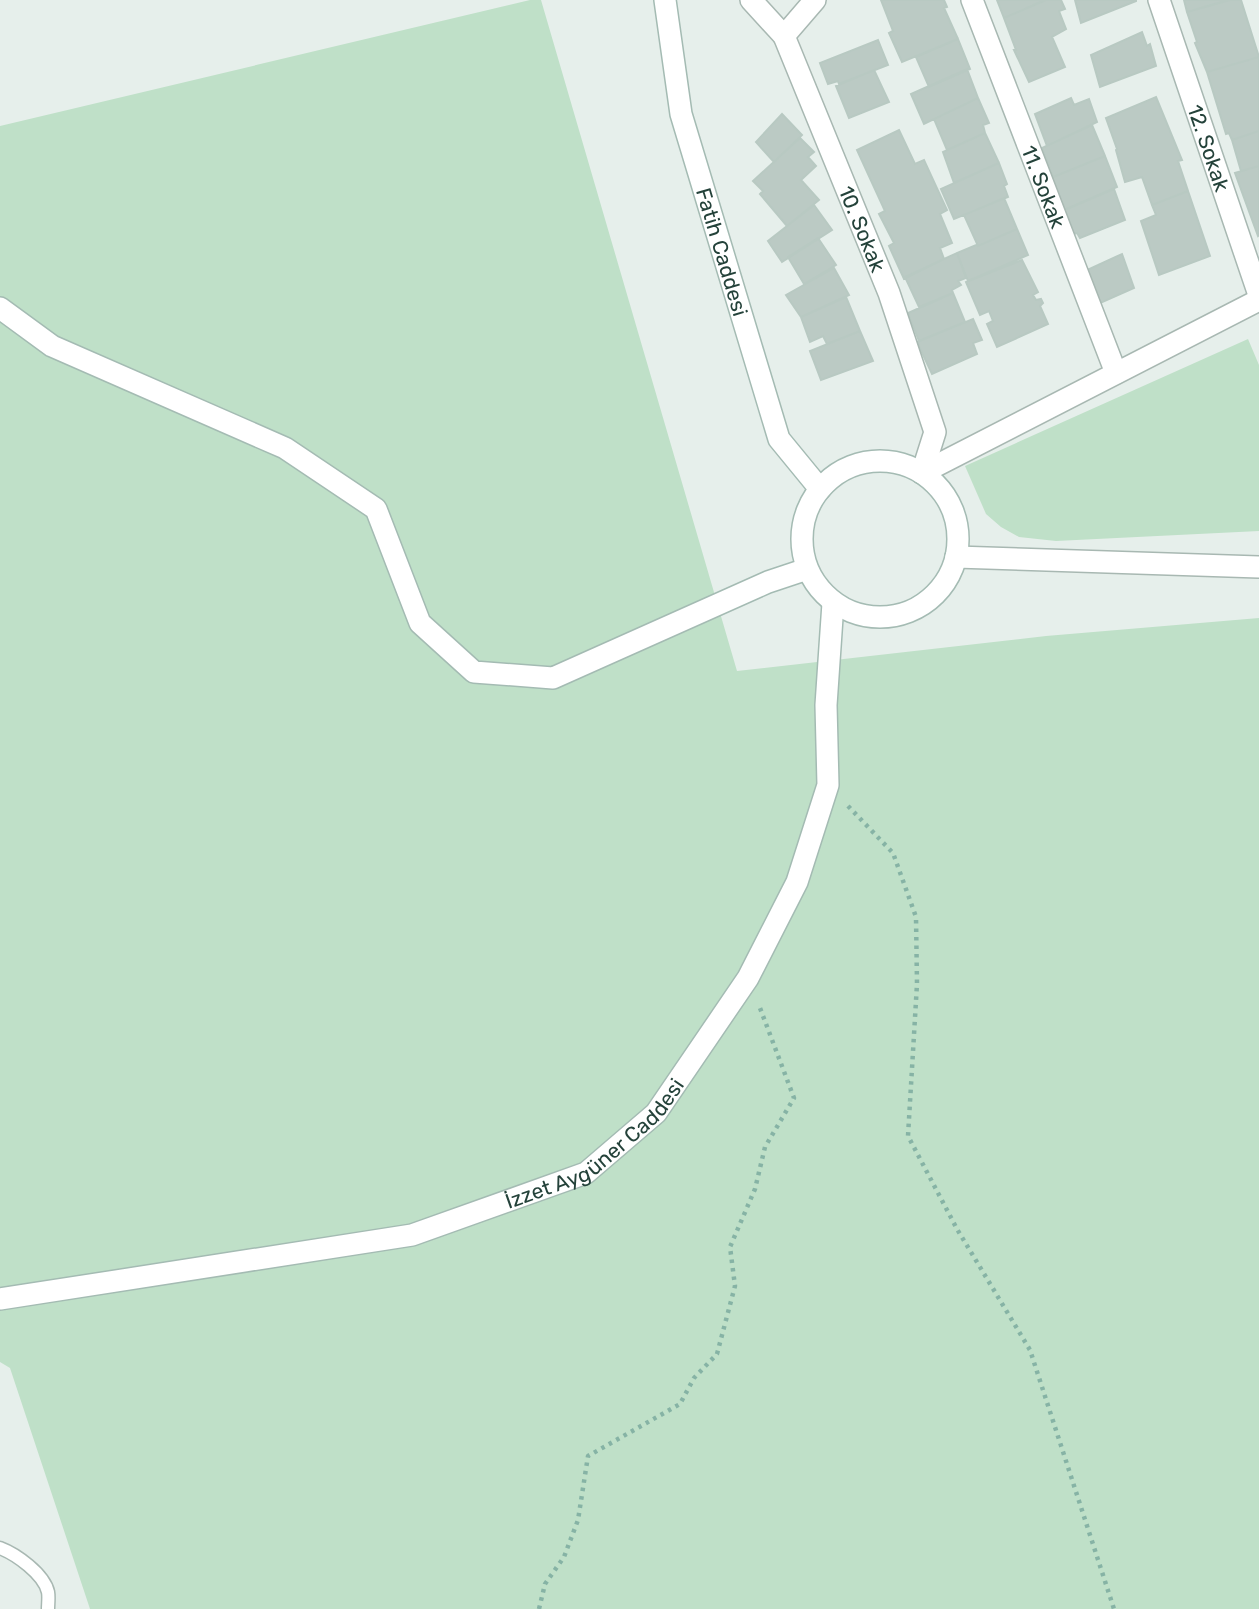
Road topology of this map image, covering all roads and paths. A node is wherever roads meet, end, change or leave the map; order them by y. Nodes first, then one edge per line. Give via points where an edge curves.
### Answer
1 (665, 0) edge
2 (751, 0) edge
3 (815, 0) edge
4 (972, 0) edge
5 (1159, 0) edge
6 (784, 36) junction
7 (1259, 298) edge
8 (0, 308) edge
9 (1116, 373) junction
10 (922, 473) junction
11 (820, 489) junction
12 (956, 557) junction
13 (1259, 567) edge
14 (807, 569) junction
15 (834, 603) junction
16 (828, 785) junction
17 (748, 978) junction
18 (0, 1300) edge
19 (0, 1548) edge
20 (48, 1609) edge
21 (539, 1609) edge
22 (1114, 1609) edge

1 - 11 street, Fatih Caddesi via 681,114 779,439
2 - 6 street, 10. Sokak
3 - 6 street
4 - 9 street, 11. Sokak
5 - 7 street, 12. Sokak
6 - 10 street, 10. Sokak via 889,293 935,432
7 - 9 street
8 - 14 street via 52,346 285,448 376,509 420,623 474,672 553,678
9 - 10 street
10 - 11 street via 901,464 857,464
10 - 12 street via 940,489 952,510 958,533
11 - 14 street via 802,527
12 - 13 street
12 - 15 street via 938,591 907,613 882,618 856,614
14 - 15 street
15 - 16 street, İzzet Aygüner Caddesi via 826,705
16 - 17 street, İzzet Aygüner Caddesi via 797,882
16 - 22 path via 893,853 916,917 908,1136 1030,1350
17 - 18 street, İzzet Aygüner Caddesi via 656,1113 586,1173 412,1235
17 - 21 path via 794,1098 765,1147 755,1189 730,1247 735,1286 717,1354 694,1378 680,1404 588,1456 578,1520 564,1558 545,1584
19 - 20 lane via 15,1553 31,1567 48,1590

